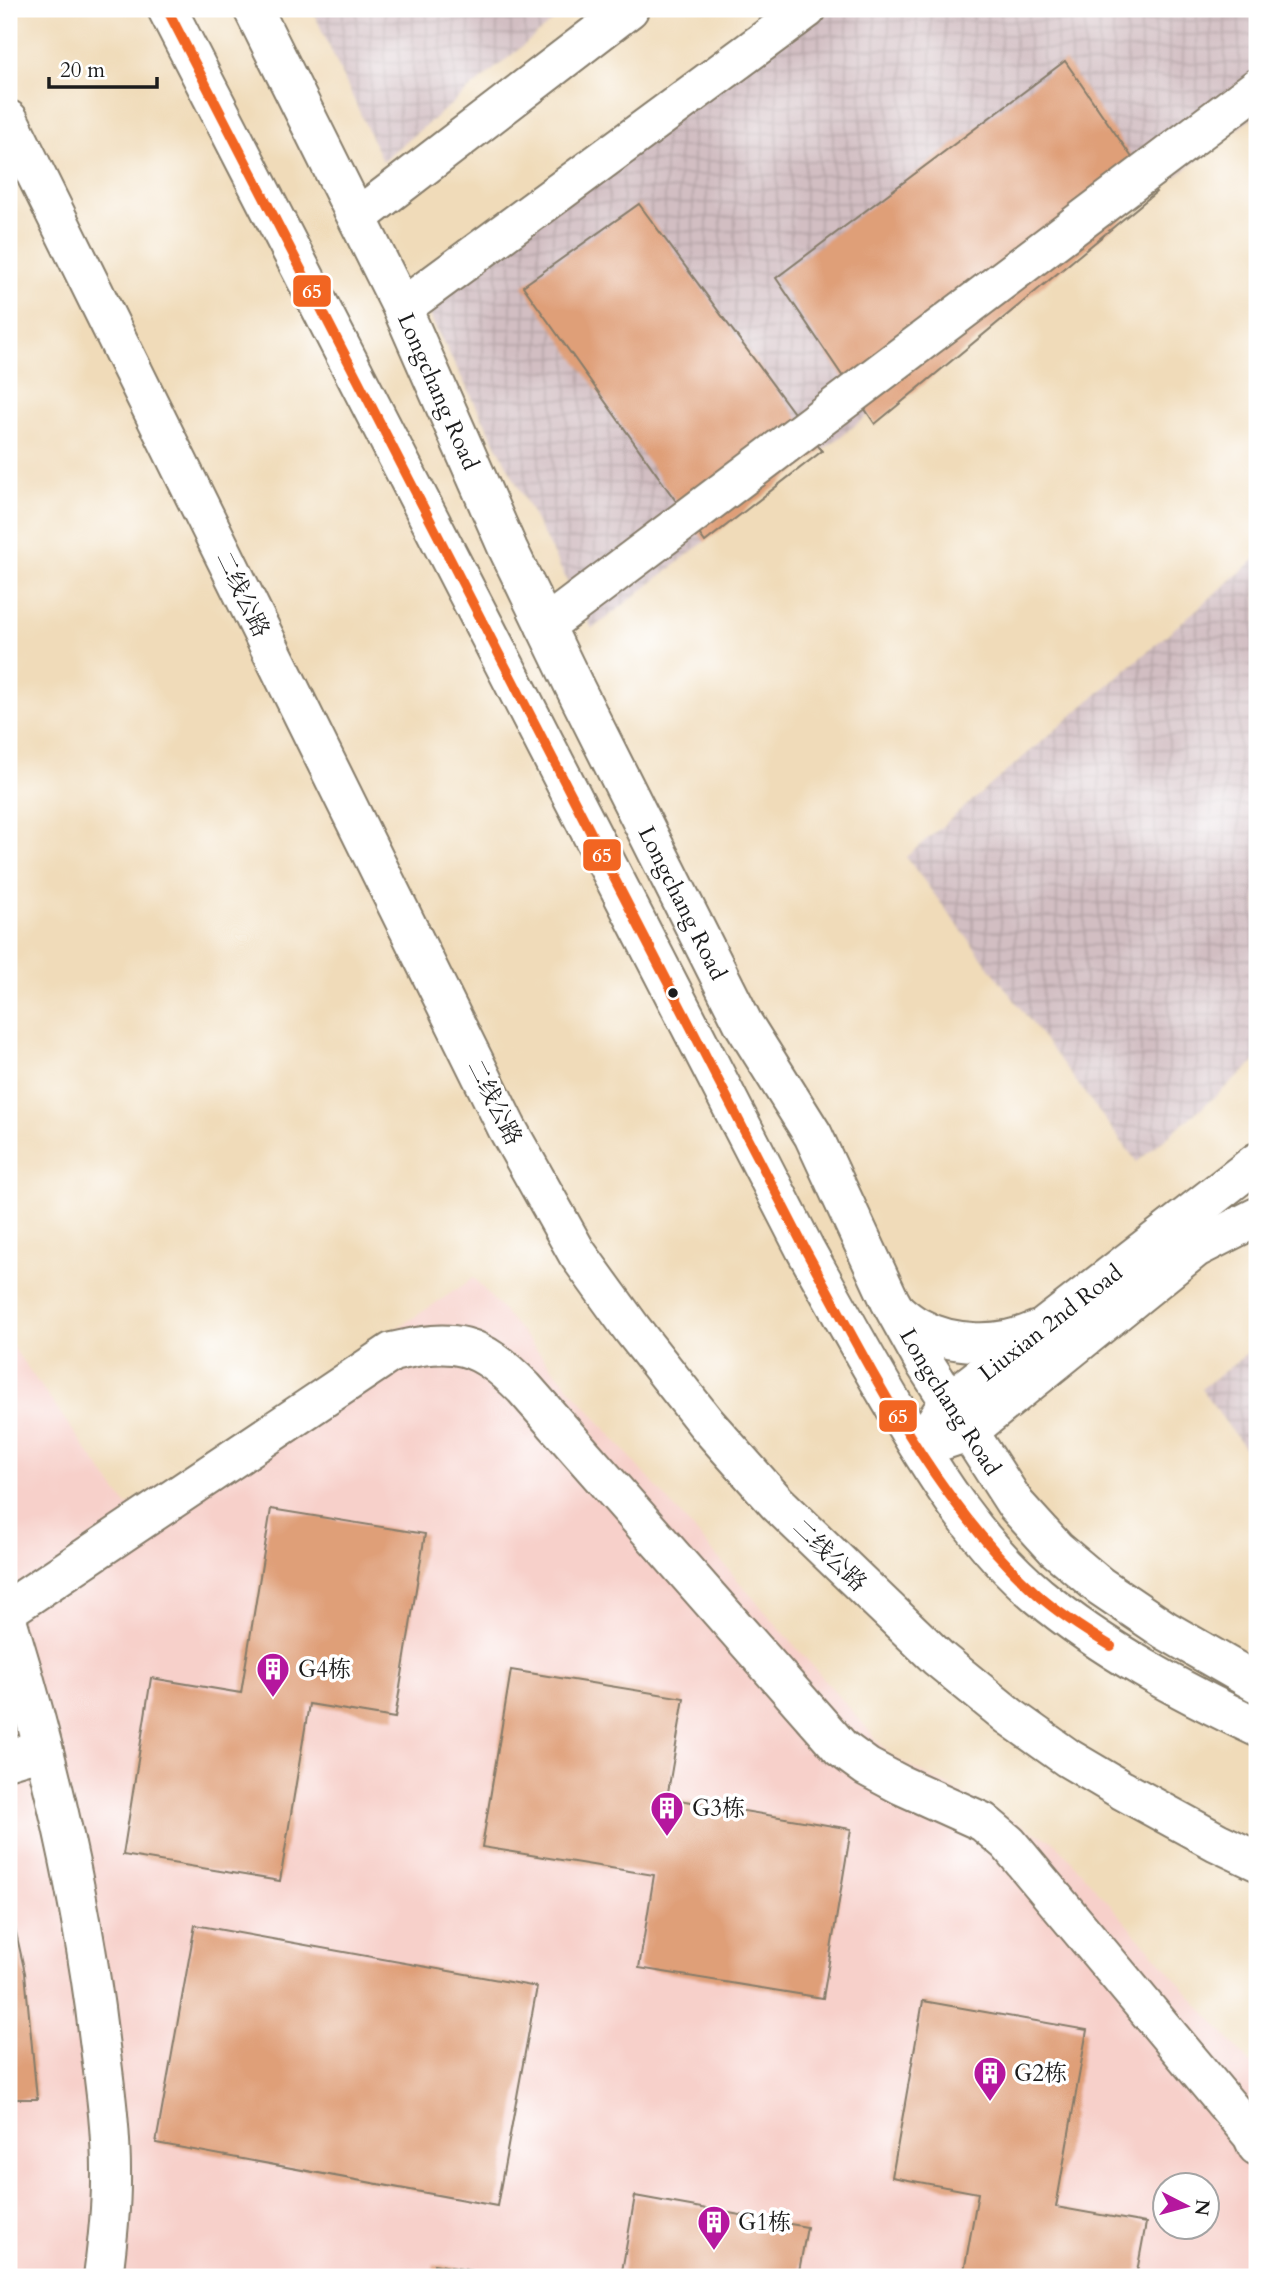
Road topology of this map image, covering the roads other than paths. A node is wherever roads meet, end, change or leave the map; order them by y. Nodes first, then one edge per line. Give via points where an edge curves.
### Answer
1 (167, 9) edge
2 (253, 9) edge
3 (629, 9) edge
4 (807, 9) edge
5 (1257, 88) edge
6 (9, 120) edge
7 (358, 217) junction
8 (402, 308) junction
9 (545, 626) junction
10 (1257, 1161) edge
11 (1257, 1217) edge
12 (896, 1311) junction
13 (1046, 1325) junction
14 (959, 1417) junction
15 (919, 1448) junction
16 (9, 1609) edge
17 (9, 1626) edge
18 (1257, 1683) edge
19 (1257, 1727) edge
20 (26, 1754) edge
21 (1257, 1861) edge
22 (1257, 2146) edge
23 (103, 2277) edge

1 - 15 street via 805,1249
2 - 7 street, Longchang Road
3 - 7 street
4 - 8 street
5 - 9 street
6 - 21 street, 二线公路 via 507,1128 578,1253 624,1318 706,1423 777,1503 938,1658 1068,1758
7 - 8 street, Longchang Road
8 - 9 street, Longchang Road
9 - 12 street, Longchang Road via 743,1023 813,1135
10 - 13 street, Liuxian 2nd Road
11 - 14 street, Liuxian 2nd Road via 1196,1248
12 - 13 street via 919,1328 972,1341 999,1341
12 - 14 street, Longchang Road
13 - 14 street, Liuxian 2nd Road
14 - 15 street, Liuxian 2nd Road
14 - 18 street, Longchang Road via 1016,1505 1056,1549 1165,1630
15 - 19 street via 990,1547 1038,1595 1178,1688
16 - 22 street via 392,1353 446,1343 472,1350 499,1363 524,1388 841,1748 901,1785 983,1822 1008,1843
17 - 20 street
20 - 23 street via 76,1885 107,2100 111,2182

